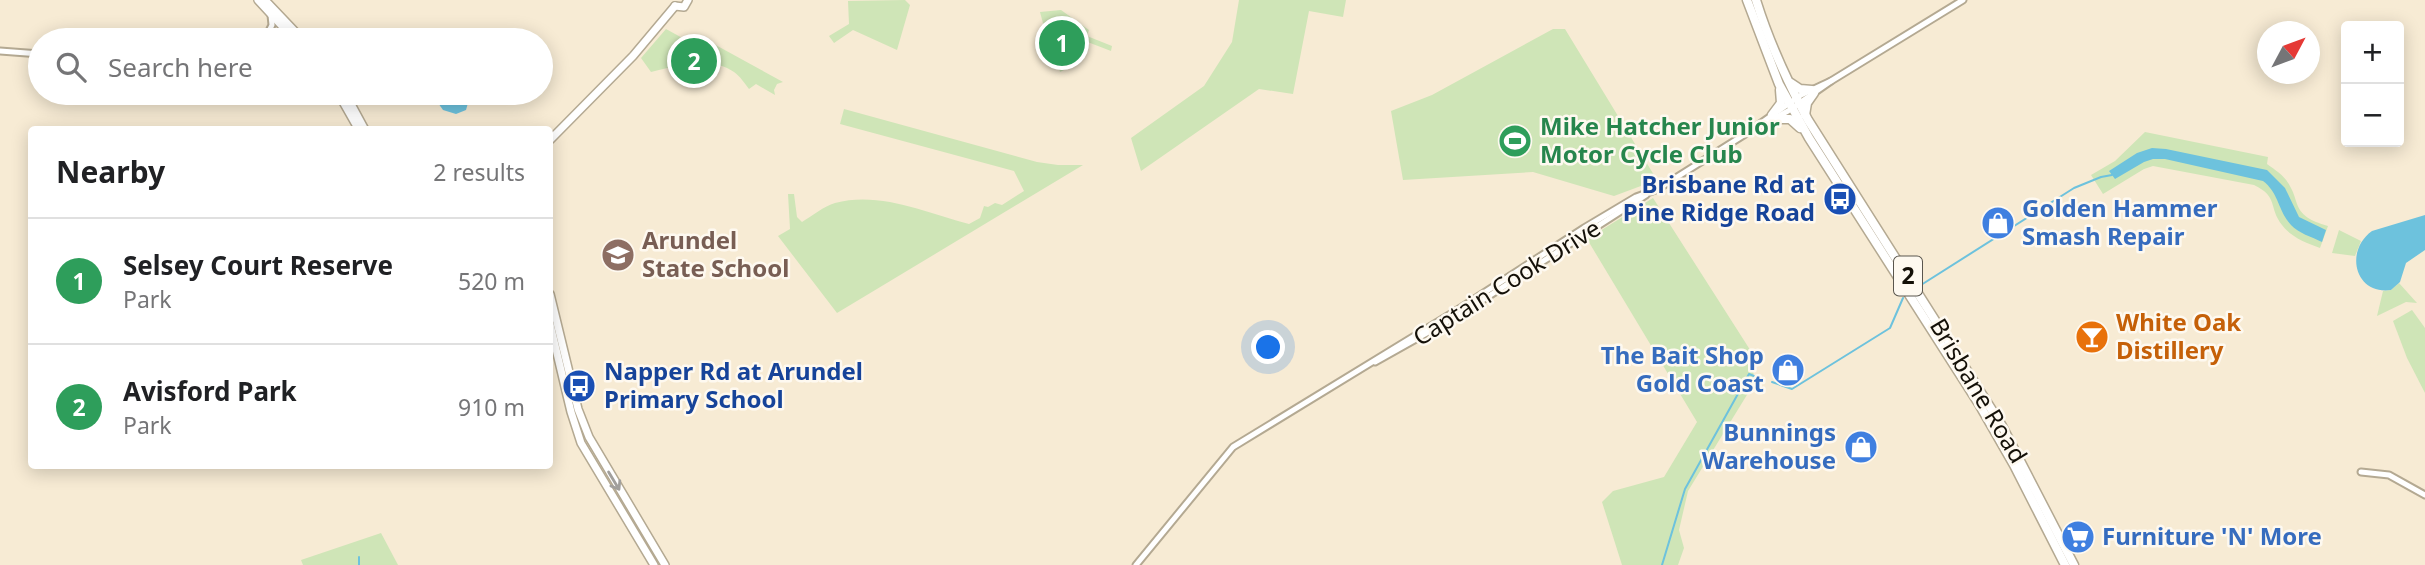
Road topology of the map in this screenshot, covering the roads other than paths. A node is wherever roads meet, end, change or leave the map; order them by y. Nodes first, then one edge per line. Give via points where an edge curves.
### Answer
1 (258, 0) edge
2 (265, 0) edge
3 (688, 0) edge
4 (1747, 0) edge
5 (1756, 0) edge
6 (1963, 0) edge
7 (674, 3) edge
8 (271, 15) junction
9 (283, 27) edge
10 (271, 28) edge
11 (292, 28) edge
12 (0, 51) edge
13 (28, 53) edge
14 (1783, 81) junction
15 (1813, 92) junction
16 (1794, 103) junction
17 (345, 105) edge
18 (351, 105) edge
19 (1805, 115) junction
20 (1773, 117) junction
21 (357, 126) edge
22 (363, 126) edge
23 (553, 137) edge
24 (1809, 138) junction
25 (553, 306) edge
26 (553, 336) edge
27 (2361, 472) dead end
28 (2425, 495) edge
29 (654, 565) edge
30 (665, 565) edge
31 (1136, 565) edge
32 (2065, 565) edge
33 (2074, 565) edge

1 - 8 main road
2 - 11 main road
3 - 7 main road via 684,6
4 - 14 highway, Brisbane Road / 2
5 - 14 highway, Brisbane Road / 2
6 - 15 street, Captain Cook Drive
7 - 23 main road via 633,56
8 - 9 main road
8 - 10 street
12 - 13 street
14 - 15 highway
14 - 16 highway, Brisbane Road / 2
14 - 20 highway via 1781,103
15 - 16 street, Captain Cook Drive
15 - 19 highway
16 - 19 highway, Brisbane Road / 2
16 - 20 street, Captain Cook Drive
16 - 24 highway, Brisbane Road / 2
17 - 21 main road
18 - 22 main road
19 - 33 highway, Brisbane Road / 2 via 2002,426
20 - 24 highway via 1792,119
20 - 31 street, Captain Cook Drive via 1584,228 1233,447
24 - 32 highway, Brisbane Road / 2 via 1996,432
25 -> 30 main road via 589,437
26 - 29 main road via 581,443
27 - 28 street via 2389,475

